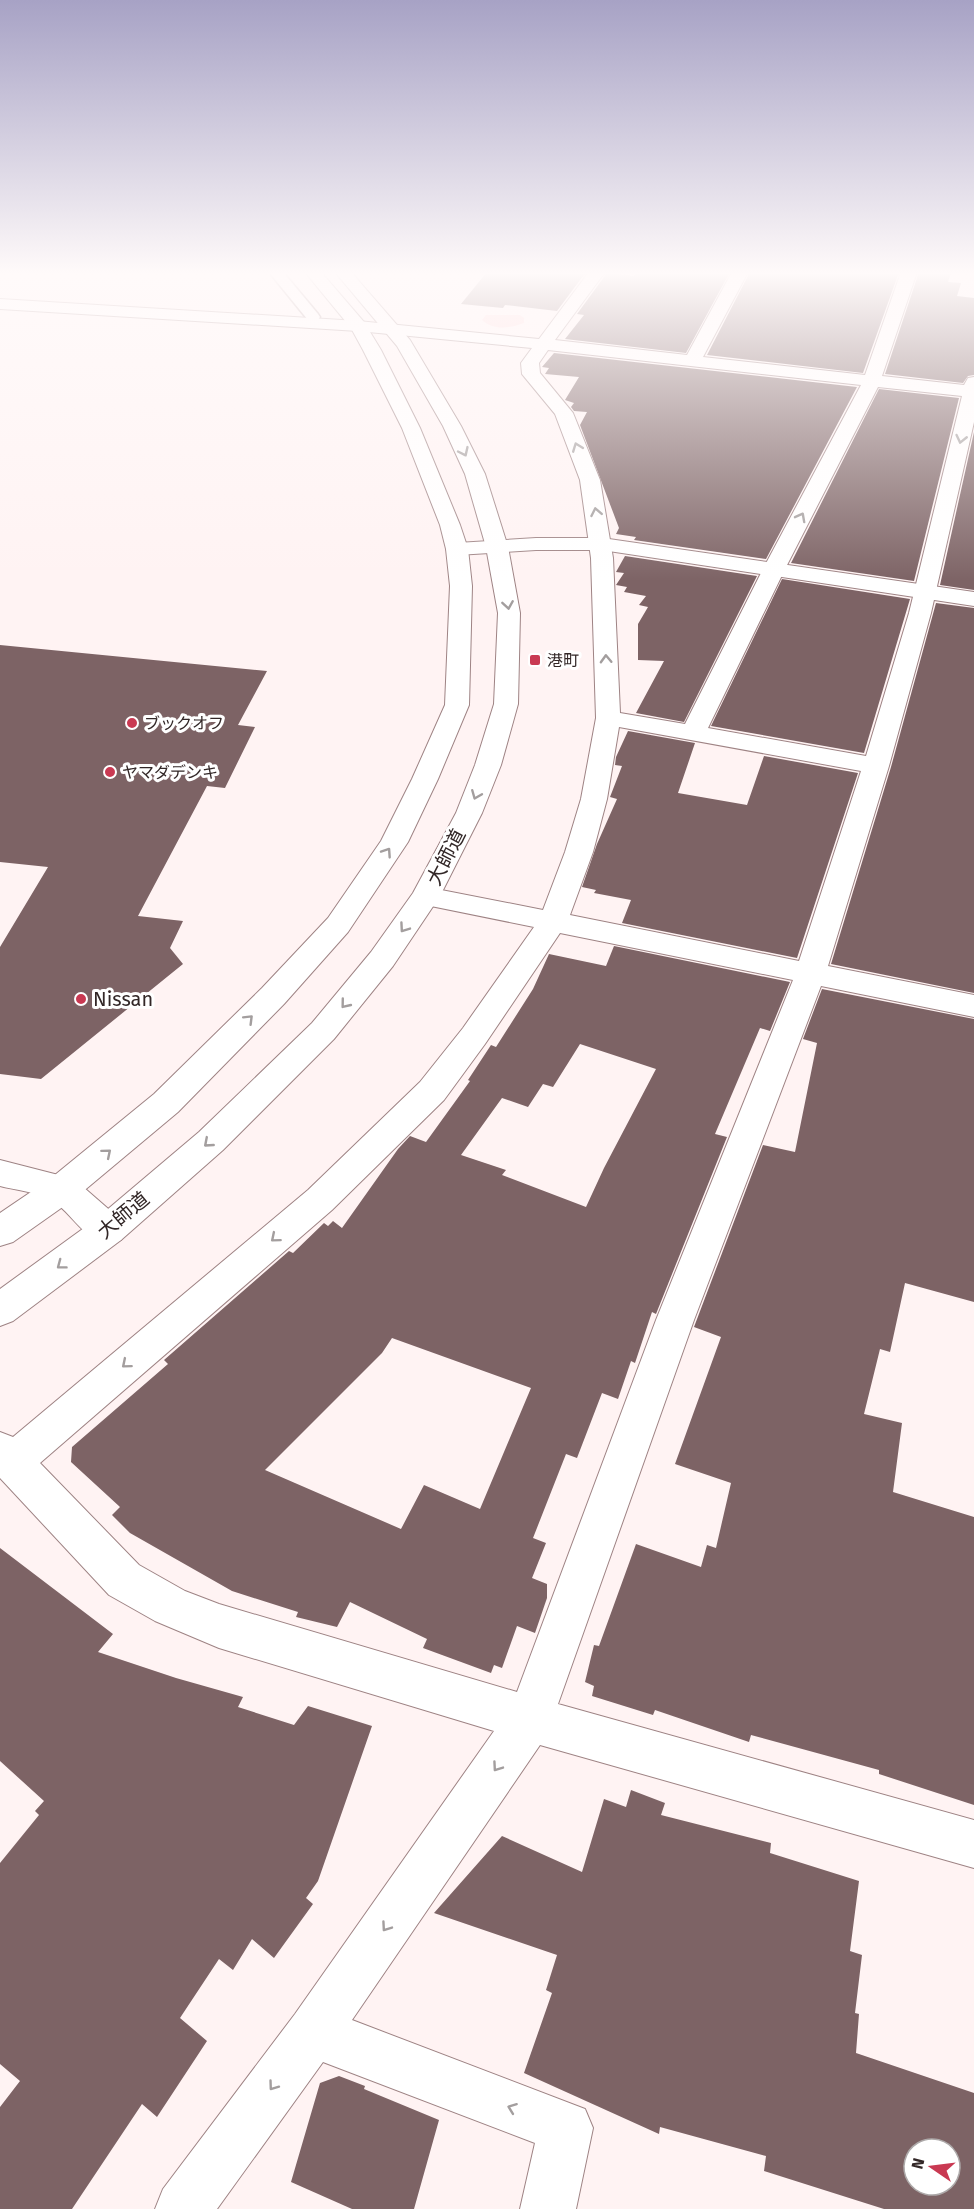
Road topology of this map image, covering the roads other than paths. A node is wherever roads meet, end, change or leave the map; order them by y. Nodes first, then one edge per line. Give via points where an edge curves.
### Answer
1 (384, 375) edge
2 (423, 375) edge
3 (532, 375) edge
4 (828, 375) edge
5 (874, 375) edge
6 (872, 380) junction
7 (973, 389) edge
8 (602, 544) junction
9 (497, 547) junction
10 (457, 549) junction
11 (774, 569) junction
12 (926, 592) junction
13 (974, 599) edge
14 (608, 718) junction
15 (694, 732) junction
16 (876, 766) junction
17 (426, 896) junction
18 (553, 921) junction
19 (810, 974) junction
20 (974, 1006) edge
21 (0, 1173) edge
22 (62, 1189) junction
23 (108, 1230) junction
24 (0, 1232) edge
25 (0, 1310) edge
26 (6, 1456) edge
27 (530, 1719) junction
28 (974, 1844) edge
29 (313, 2032) junction
30 (183, 2209) edge
31 (548, 2209) edge

1 - 10 main road via 411,428
2 -> 9 main road, 大師道 via 475,474
8 -> 3 main road via 590,480 564,413
4 - 6 main road
5 - 6 main road
6 - 7 main road
11 -> 6 main road
7 -> 12 main road
8 - 9 main road
8 - 11 main road
14 -> 8 main road
9 - 10 main road
9 -> 17 main road, 大師道 via 509,613 506,704 469,813
22 -> 10 main road via 166,1103 273,996 338,924 394,842 457,705 462,586
11 - 12 main road
11 - 15 main road
12 - 13 main road
12 - 16 main road
14 - 15 main road
14 - 18 main road via 594,799
15 - 16 main road
16 - 19 main road
17 - 18 main road
17 -> 23 main road, 大師道 via 382,959 323,1031 211,1141
18 - 19 main road
18 -> 26 main road via 432,1091 320,1200
19 - 20 main road
19 - 27 main road via 675,1320
21 - 22 main road
22 - 23 main road
22 - 24 main road
23 -> 25 main road, 大師道
26 - 27 main road via 124,1580 170,1606 219,1626
27 - 28 main road
27 -> 29 main road
29 -> 30 main road
31 -> 29 main road via 566,2128

